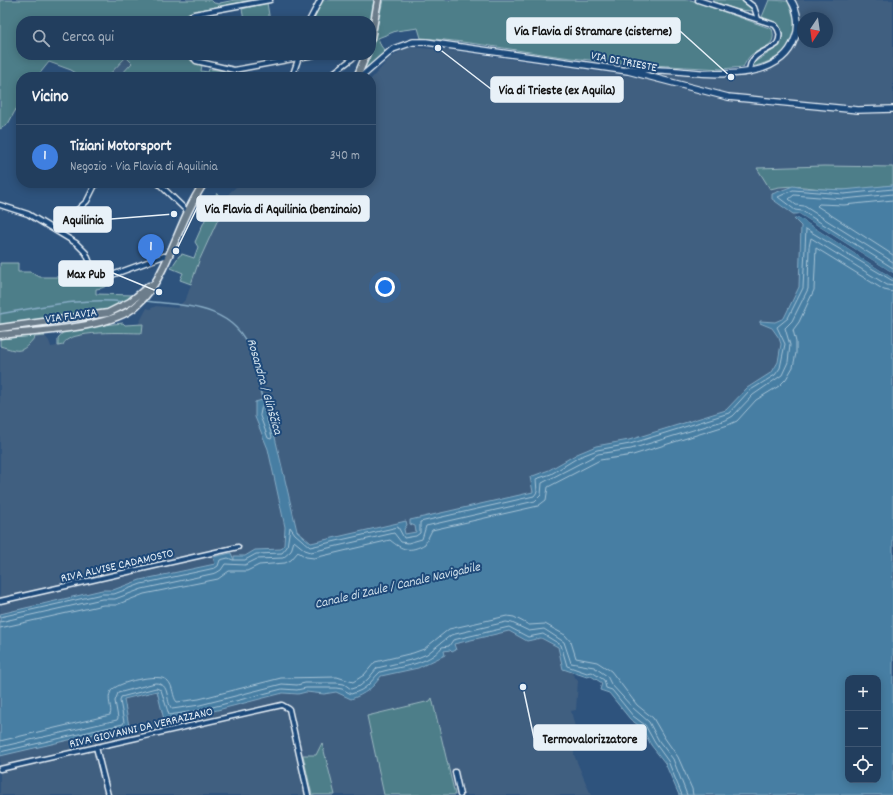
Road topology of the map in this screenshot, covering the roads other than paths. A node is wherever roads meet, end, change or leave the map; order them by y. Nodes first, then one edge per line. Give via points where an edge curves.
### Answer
1 (270, 0) edge
2 (320, 0) edge
3 (378, 0) edge
4 (698, 0) edge
5 (745, 0) edge
6 (792, 0) edge
7 (190, 16) edge
8 (312, 16) edge
9 (375, 16) edge
10 (758, 20) junction
11 (195, 60) edge
12 (280, 60) edge
13 (298, 60) edge
14 (350, 60) edge
15 (364, 60) edge
16 (610, 68) junction
17 (294, 72) edge
18 (335, 72) edge
19 (359, 72) edge
20 (367, 72) edge
21 (749, 72) junction
22 (893, 109) edge
23 (94, 188) edge
24 (163, 188) edge
25 (201, 188) edge
26 (0, 205) edge
27 (187, 211) junction
28 (56, 230) junction
29 (168, 257) junction
30 (158, 276) junction
31 (0, 328) edge
32 (0, 335) edge
33 (238, 547) dead end
34 (0, 601) edge
35 (96, 747) junction
36 (0, 769) edge
37 (455, 772) dead end
38 (108, 795) edge
39 (308, 795) edge
40 (460, 795) edge

1 - 7 street
2 - 8 street
3 - 9 main road
4 - 10 street
5 - 10 street via 754,7
6 - 21 street via 798,19 791,47 776,63
10 - 21 street via 774,25 780,33 780,39 773,47 752,58
11 - 12 street via 234,70
13 - 17 street
14 - 18 street
15 - 19 main road
16 - 20 street, VIA DI TRIESTE via 413,42 393,49
16 - 21 street via 721,74
16 - 22 street, VIA DI TRIESTE via 728,97 858,110
23 - 28 street via 87,201
24 - 27 street
25 - 27 main road
26 - 28 street via 28,214
27 - 29 main road
28 - 29 street via 81,247 95,275 100,277 164,256
29 - 30 main road
30 - 31 main road, VIA FLAVIA via 130,302 101,314
30 - 32 main road, VIA FLAVIA via 140,302 131,310 109,321
33 - 34 street, RIVA ALVISE CADAMOSTO
35 - 36 street, RIVA GIOVANNI DA VERRAZZANO
35 - 38 street
35 - 39 street, RIVA GIOVANNI DA VERRAZZANO via 280,705 286,706 289,709
37 - 40 street

